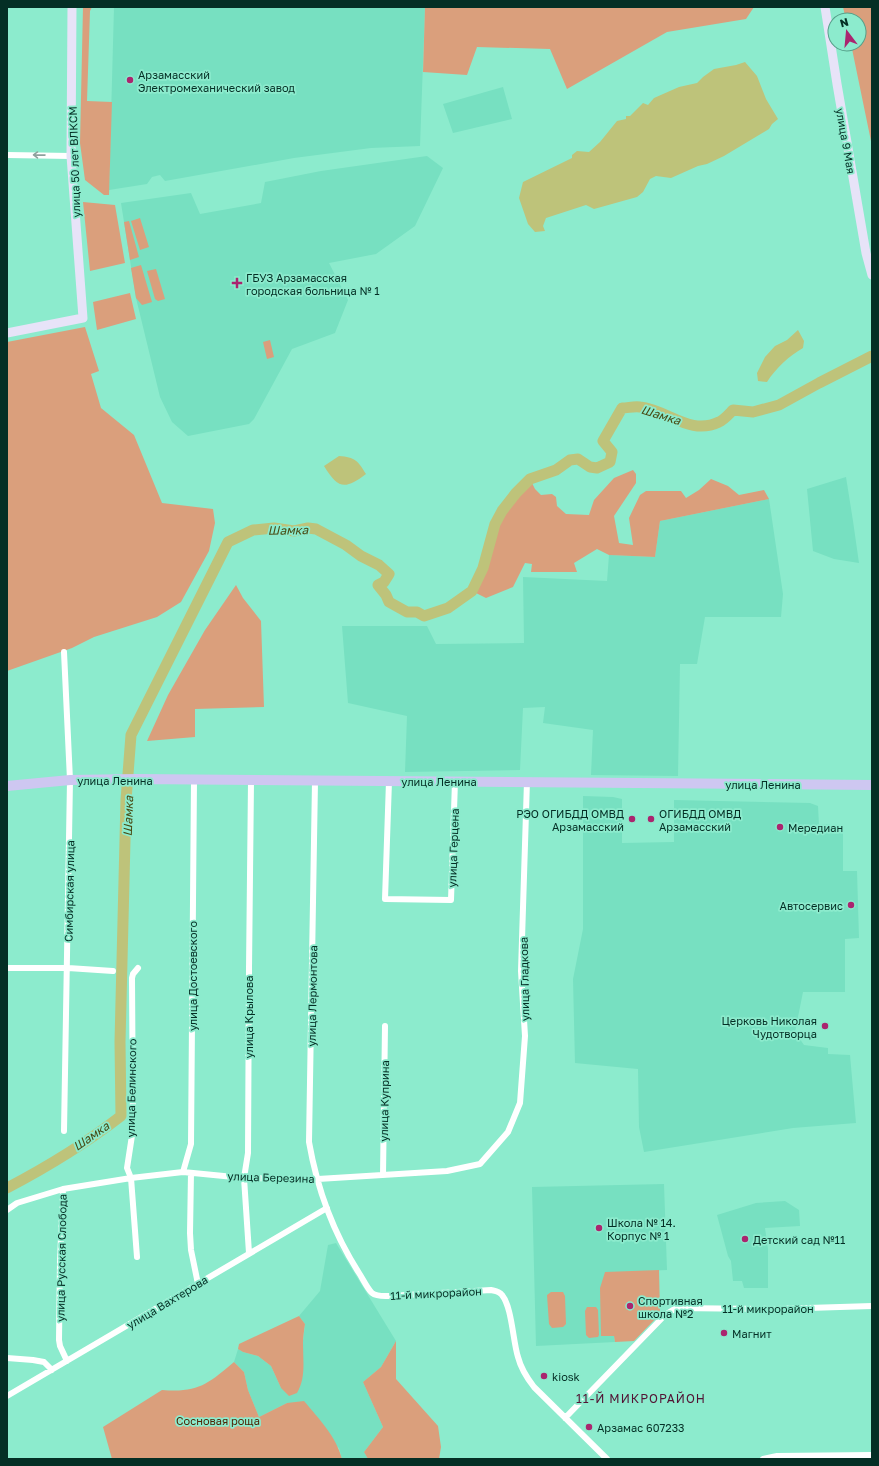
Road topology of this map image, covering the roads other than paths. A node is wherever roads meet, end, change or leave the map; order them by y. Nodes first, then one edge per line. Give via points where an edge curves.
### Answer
1 (72, 7) edge
2 (825, 7) edge
3 (7, 155) edge
4 (71, 156) junction
5 (872, 275) edge
6 (7, 333) edge
7 (64, 652) dead end
8 (70, 780) junction
9 (194, 780) junction
10 (251, 781) junction
11 (315, 781) junction
12 (389, 781) junction
13 (455, 781) junction
14 (528, 781) junction
15 (872, 785) edge
16 (7, 786) edge
17 (7, 968) edge
18 (68, 968) junction
19 (138, 968) dead end
20 (114, 971) dead end
21 (385, 1026) dead end
22 (64, 1131) dead end
23 (480, 1164) joint
24 (183, 1172) junction
25 (191, 1173) junction
26 (383, 1175) junction
27 (131, 1178) junction
28 (244, 1178) junction
29 (318, 1179) junction
30 (63, 1189) junction
31 (327, 1208) junction
32 (7, 1210) edge
33 (249, 1253) junction
34 (137, 1257) dead end
35 (198, 1284) junction
36 (872, 1306) edge
37 (7, 1358) edge
38 (66, 1361) junction
39 (52, 1370) junction
40 (7, 1396) edge
41 (564, 1418) junction
42 (872, 1455) edge
43 (607, 1459) edge
44 (763, 1459) edge

1 - 4 street, улица 50 лет ВЛКСМ
2 - 5 street, улица 9 Мая via 836,84
4 -> 3 street
4 - 6 street, улица 50 лет ВЛКСМ via 83,318
7 - 8 street, Симбирская улица
8 - 9 main road, улица Ленина
8 - 16 main road, улица Ленина
8 - 18 street, Симбирская улица
9 - 10 main road, улица Ленина
9 - 24 street, улица Достоевского via 191,1144
10 - 11 main road, улица Ленина
10 - 28 street, улица Крылова via 248,1153
11 - 12 main road, улица Ленина
11 - 29 street, улица Лермонтова via 309,1142
12 - 13 main road, улица Ленина
12 - 13 street, улица Герцена via 385,899 451,900
13 - 14 main road, улица Ленина
14 - 15 main road, улица Ленина
14 - 23 street, улица Гладкова via 521,970 525,1036 520,1103 508,1132
17 - 18 street
18 - 20 street
18 - 22 street, Симбирская улица
19 - 27 street, улица Белинского via 132,974 133,1129 127,1168
21 - 26 street, улица Куприна
23 - 26 street, улица Березина via 447,1171
24 - 25 street, улица Березина
24 - 27 street, улица Березина
25 - 28 street, улица Березина
25 - 35 street via 191,1250
26 - 29 street, улица Березина
27 - 30 street, улица Березина
27 - 34 street, улица Белинского
28 - 29 street, улица Березина
28 - 33 street, улица Крылова
29 - 31 street, улица Лермонтова
30 - 32 street, улица Русская Слобода via 17,1203
30 - 38 street, улица Русская Слобода via 59,1340
31 - 33 street, улица Вахтерова
31 - 41 street, 11-й микрорайон via 332,1224 353,1265 373,1294 390,1296 498,1291 506,1300 517,1356 523,1372
33 - 35 street, улица Вахтерова
35 - 38 street, улица Вахтерова
36 - 41 street, 11-й микрорайон via 776,1309 676,1308 665,1315
37 - 39 street via 44,1362
38 - 39 street, улица Вахтерова
39 - 40 street, улица Вахтерова
41 - 43 street, 11-й микрорайон
42 - 44 street via 776,1456

